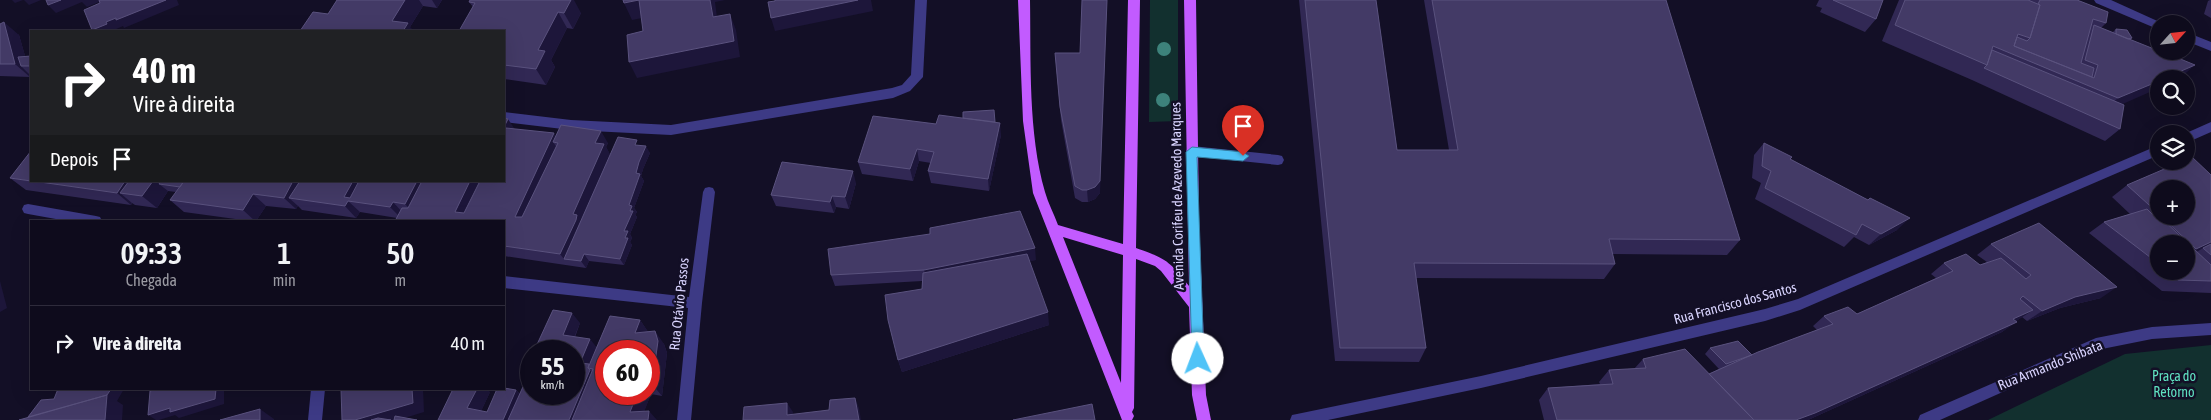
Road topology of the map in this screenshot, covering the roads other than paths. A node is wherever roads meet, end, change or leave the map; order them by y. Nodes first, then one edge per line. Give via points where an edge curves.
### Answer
1 (921, 0) edge
2 (1024, 0) edge
3 (1134, 0) edge
4 (1190, 0) edge
5 (2100, 0) edge
6 (2150, 21) edge
7 (2195, 40) edge
8 (2211, 47) edge
9 (505, 117) edge
10 (2211, 127) edge
11 (2195, 134) edge
12 (1192, 152) junction
13 (2150, 154) edge
14 (1278, 160) dead end
15 (709, 192) dead end
16 (28, 209) dead end
17 (90, 220) edge
18 (1053, 228) junction
19 (1129, 252) junction
20 (505, 282) edge
21 (695, 303) junction
22 (1196, 305) junction
23 (2211, 329) edge
24 (318, 390) edge
25 (1128, 418) edge
26 (314, 420) edge
27 (684, 420) edge
28 (1204, 420) edge
29 (1297, 420) edge
30 (1925, 420) edge

1 - 9 street via 916,77 906,88 893,93 671,130 571,125
2 - 18 main road via 1027,96 1034,169
3 - 19 main road
4 - 12 main road, Avenida Corifeu de Azevedo Marques
5 - 6 street
7 - 8 street
10 - 11 street
12 - 14 street
12 - 22 main road, Avenida Corifeu de Azevedo Marques
13 - 29 street, Rua Francisco dos Santos via 1818,296 1765,315 1462,386
15 - 21 street, Rua Otávio Passos
16 - 17 street
18 - 19 main road
18 - 25 main road
19 - 22 main road via 1166,267
19 - 25 main road
20 - 21 street
21 - 27 street, Rua Otávio Passos
22 - 28 main road, Avenida Corifeu de Azevedo Marques via 1199,395
23 - 30 street, Rua Armando Shibata via 2152,333 2096,344
24 - 26 street

